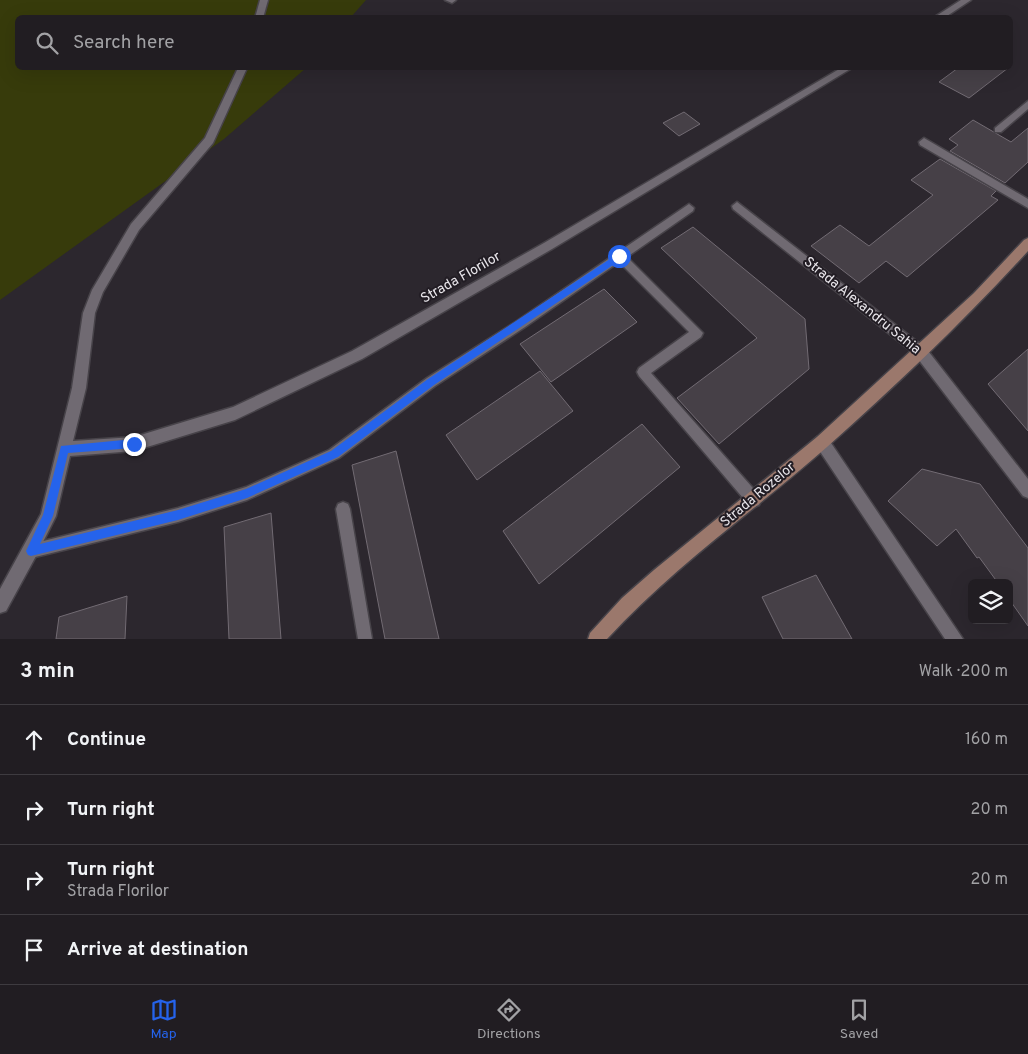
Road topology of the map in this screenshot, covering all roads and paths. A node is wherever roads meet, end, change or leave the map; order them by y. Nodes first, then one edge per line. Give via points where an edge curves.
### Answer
1 (264, 0) edge
2 (967, 0) edge
3 (260, 15) edge
4 (942, 15) edge
5 (241, 70) edge
6 (844, 70) edge
7 (1028, 104) edge
8 (998, 130) dead end
9 (924, 142) dead end
10 (1028, 204) edge
11 (737, 206) dead end
12 (689, 208) dead end
13 (1027, 247) edge
14 (619, 256) junction
15 (920, 351) junction
16 (822, 442) junction
17 (64, 449) junction
18 (1028, 491) edge
19 (754, 500) junction
20 (343, 509) dead end
21 (31, 551) junction
22 (0, 605) edge
23 (601, 636) edge
24 (365, 639) edge
25 (955, 639) edge

1 - 3 street
2 - 4 street
5 - 17 street via 209,140 134,227 98,290 89,313 79,388
6 - 17 street, Strada Florilor via 357,355 235,413 134,444
7 - 8 lane
9 - 10 street
11 - 15 lane, Strada Alexandru Sahia
12 - 14 lane
13 - 15 street, Strada Rozelor
14 - 19 lane via 697,332 643,372
14 - 21 lane via 431,382 334,454 247,493 178,515
15 - 16 street, Strada Rozelor
15 - 18 street, Strada Alexandru Sahia
16 - 19 street, Strada Rozelor
16 - 25 street
17 - 21 street via 48,516
19 - 23 street, Strada Rozelor via 628,604
20 - 24 lane
21 - 22 street

